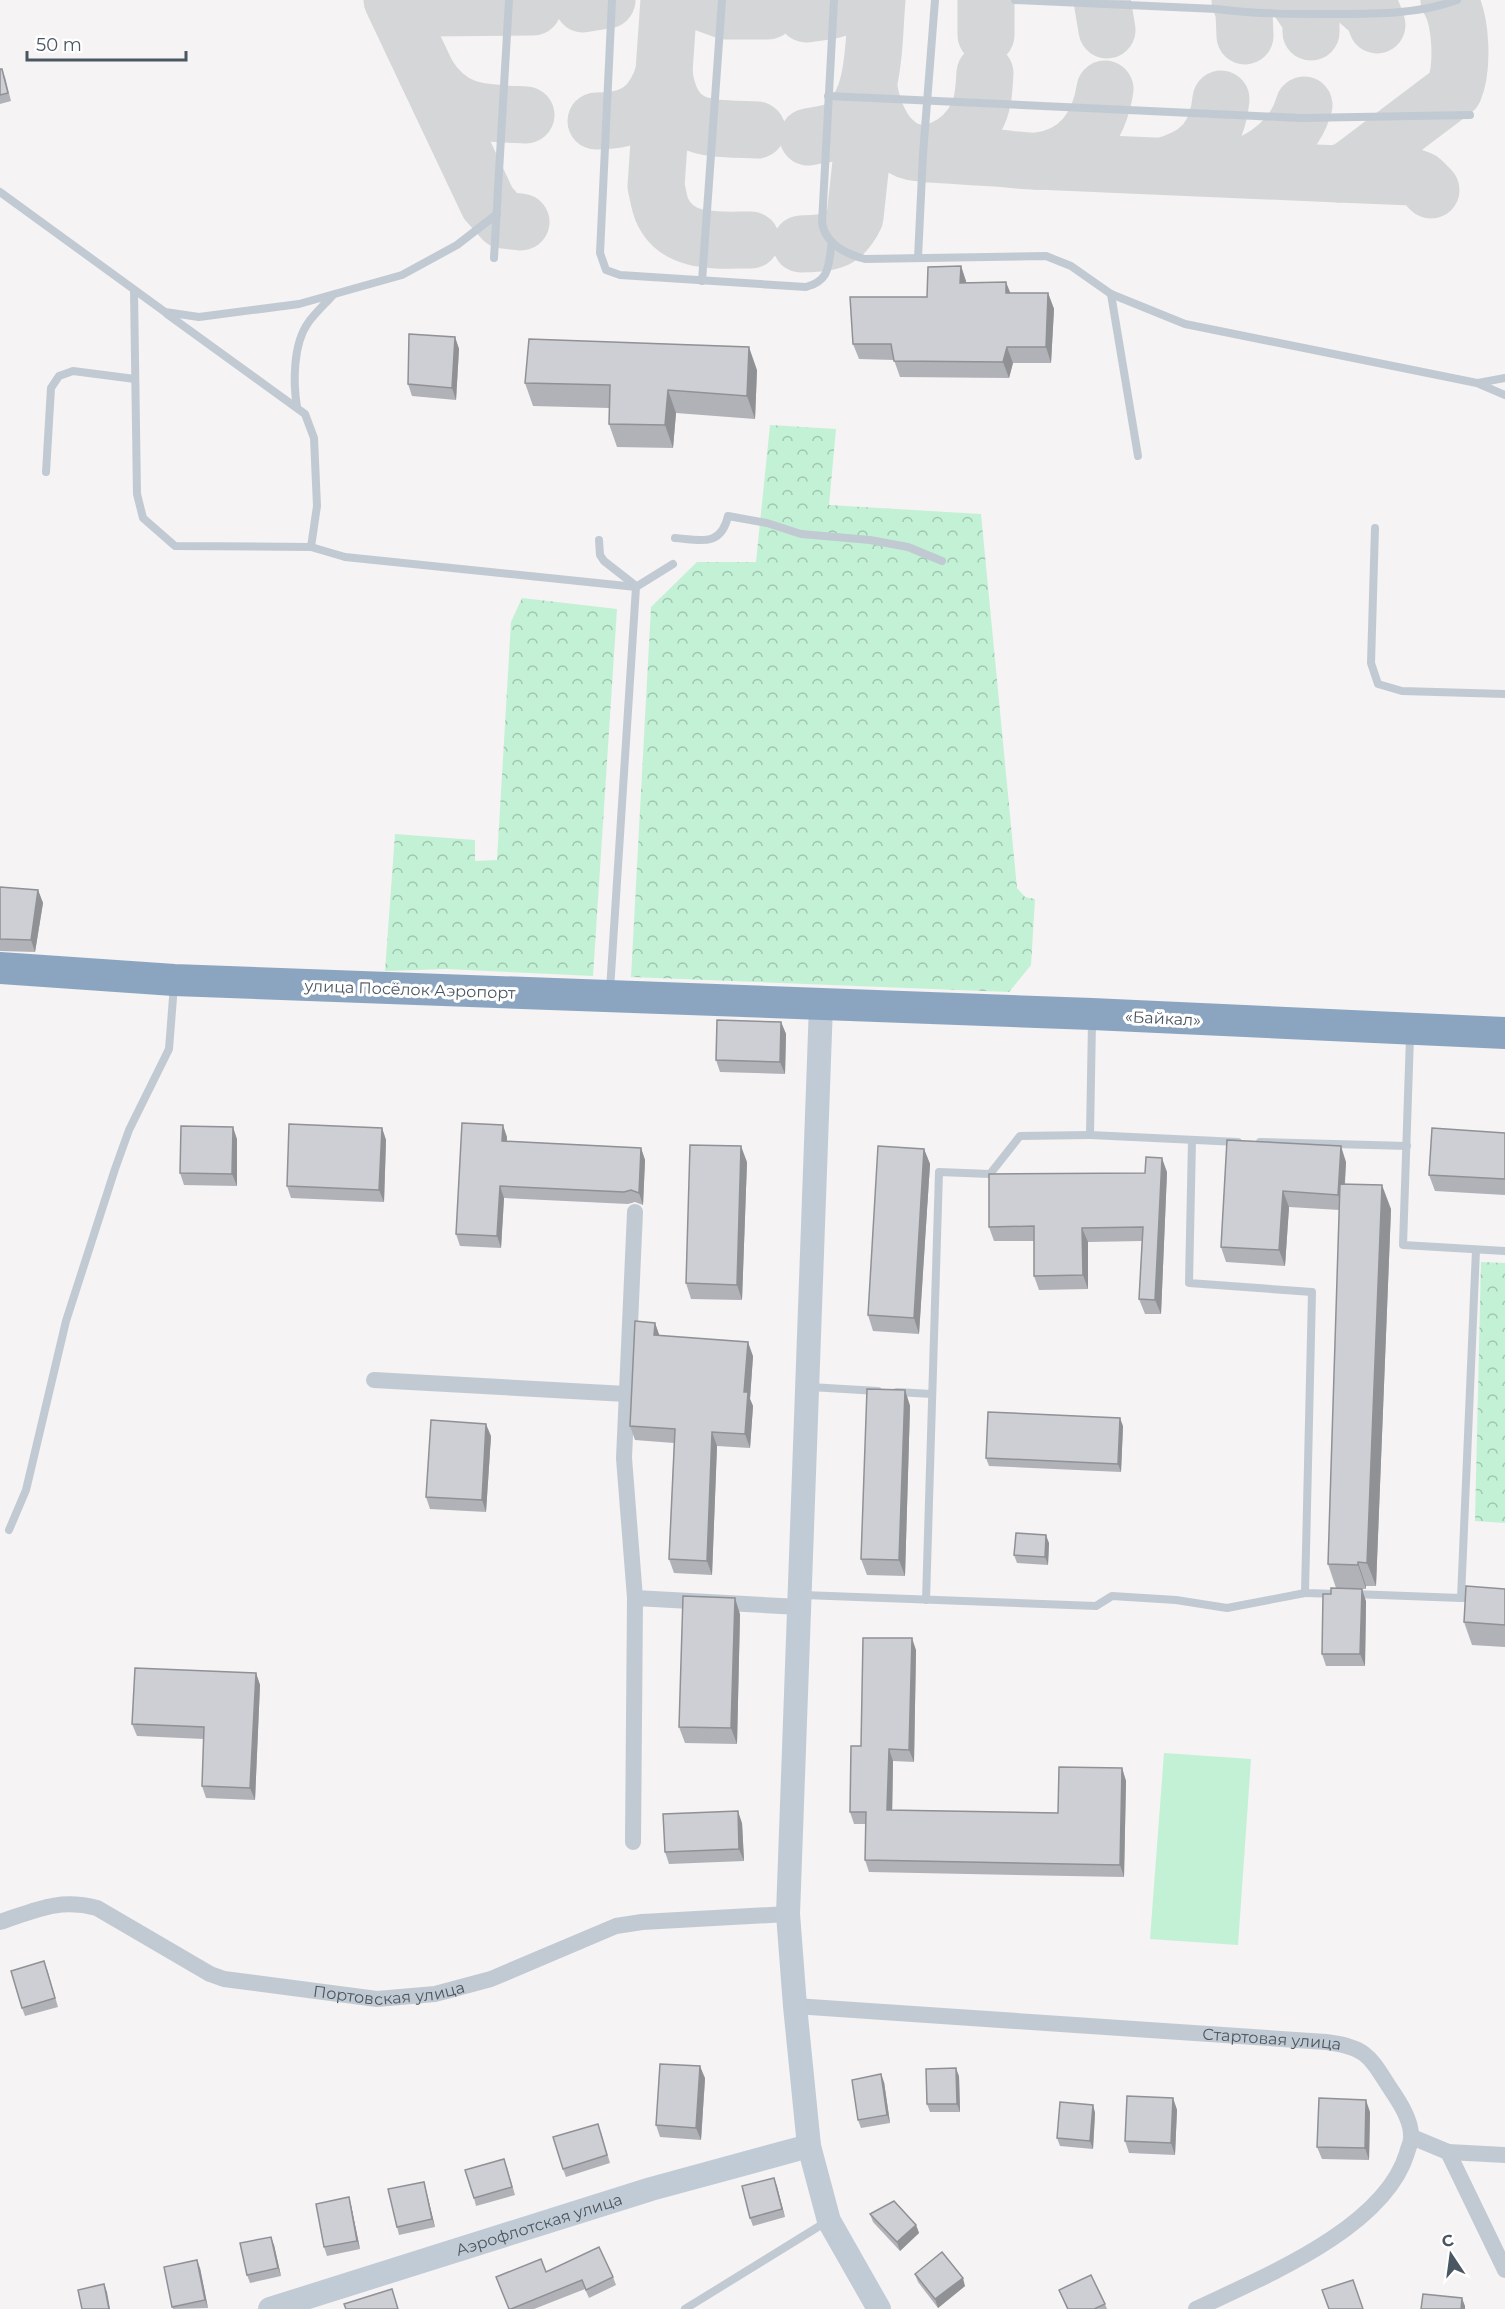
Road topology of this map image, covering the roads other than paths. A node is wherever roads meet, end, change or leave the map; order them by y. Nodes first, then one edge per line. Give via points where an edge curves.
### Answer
1 (508, 0) edge
2 (612, 0) edge
3 (722, 0) edge
4 (834, 0) edge
5 (935, 0) edge
6 (1015, 0) edge
7 (1457, 0) edge
8 (828, 96) junction
9 (927, 100) junction
10 (1470, 115) dead end
11 (0, 192) edge
12 (497, 214) junction
13 (832, 242) junction
14 (494, 258) dead end
15 (918, 258) junction
16 (702, 281) junction
17 (134, 291) junction
18 (334, 294) junction
19 (1111, 294) junction
20 (165, 312) junction
21 (1505, 378) edge
22 (135, 379) junction
23 (1477, 383) junction
24 (1505, 395) edge
25 (297, 407) junction
26 (1138, 456) dead end
27 (46, 472) dead end
28 (1375, 528) dead end
29 (675, 538) dead end
30 (599, 540) dead end
31 (311, 547) junction
32 (942, 561) dead end
33 (673, 564) dead end
34 (636, 587) junction
35 (1505, 694) edge
36 (0, 968) edge
37 (174, 980) junction
38 (610, 996) junction
39 (821, 1005) junction
40 (1092, 1014) junction
41 (1410, 1030) junction
42 (1505, 1034) edge
43 (1090, 1135) junction
44 (1192, 1140) junction
45 (1407, 1146) junction
46 (634, 1212) dead end
47 (1476, 1250) junction
48 (1505, 1251) edge
49 (374, 1380) dead end
50 (807, 1386) junction
51 (626, 1394) junction
52 (932, 1394) junction
53 (9, 1530) dead end
54 (1305, 1593) junction
55 (635, 1598) junction
56 (1461, 1598) junction
57 (1472, 1598) edge
58 (926, 1600) junction
59 (799, 1601) junction
60 (633, 1842) dead end
61 (788, 1914) junction
62 (0, 1922) edge
63 (795, 2006) junction
64 (1412, 2137) junction
65 (809, 2146) junction
66 (1448, 2152) junction
67 (1505, 2155) edge
68 (829, 2221) junction
69 (1505, 2270) edge
70 (270, 2309) edge
71 (685, 2309) edge
72 (879, 2309) edge
73 (1196, 2309) edge

1 - 12 lane
2 - 16 lane via 600,253 606,270 620,275
3 - 16 lane
4 - 8 lane
5 - 9 lane
6 - 7 lane via 1244,12 1373,14
8 - 9 lane
8 - 13 lane via 822,224
9 - 10 lane via 1301,118
9 - 15 lane
11 - 17 lane
12 - 14 lane
12 - 18 lane via 458,245 402,275
13 - 15 lane via 846,254 865,259
13 - 16 lane via 820,283 806,287
15 - 19 lane via 1046,256 1071,266
17 - 20 lane
17 - 22 lane
18 - 20 lane via 299,304 199,317
18 - 25 lane via 306,325 293,381
19 - 23 lane via 1185,324
19 - 26 lane
20 - 25 lane
21 - 23 lane
22 - 27 lane via 74,370 59,376 51,388
22 - 31 lane via 137,494 142,518 175,546
23 - 24 lane
25 - 31 lane via 305,414 314,438 317,506
28 - 35 lane via 1371,663 1378,684 1402,691
29 - 32 lane via 719,537 728,516 801,534 908,547
30 - 34 lane via 603,561
31 - 34 lane via 345,556
33 - 34 lane
34 - 38 lane
36 - 37 highway, улица Посёлок Аэропорт
37 - 38 highway, улица Посёлок Аэропорт
37 - 53 lane via 169,1049 115,1168 66,1321 26,1490
38 - 39 highway, улица Посёлок Аэропорт
39 - 40 highway, «Байкал»
39 - 50 main road
40 - 41 highway, «Байкал»
40 - 43 lane
41 - 42 highway, «Байкал»
41 - 45 lane
43 - 44 lane
43 - 52 lane via 1020,1136 990,1174 939,1172
44 - 45 lane
44 - 54 lane via 1189,1283 1312,1292
45 - 47 lane via 1403,1245
46 - 51 street
47 - 48 lane
47 - 56 lane
49 - 51 street
50 - 52 lane
50 - 59 main road
51 - 55 street via 624,1458
52 - 58 lane
54 - 56 lane
54 - 58 lane via 1227,1608 1112,1596 1096,1606
55 - 59 street
55 - 60 street
56 - 57 lane
58 - 59 lane
59 - 61 main road
61 - 62 street, Портовская улица via 616,1926 491,1979 435,1994 377,1999 224,1979 97,1908 77,1903 58,1904
61 - 63 main road
63 - 64 street, Стартовая улица via 1343,2044 1358,2048 1369,2058 1400,2103
63 - 65 main road
64 - 66 street
64 - 73 street via 1402,2168 1384,2195 1343,2231 1296,2261
65 - 68 main road
65 - 70 main road, Аэрофлотская улица via 651,2190
66 - 67 street
66 - 69 street
68 - 71 lane
68 - 72 main road

